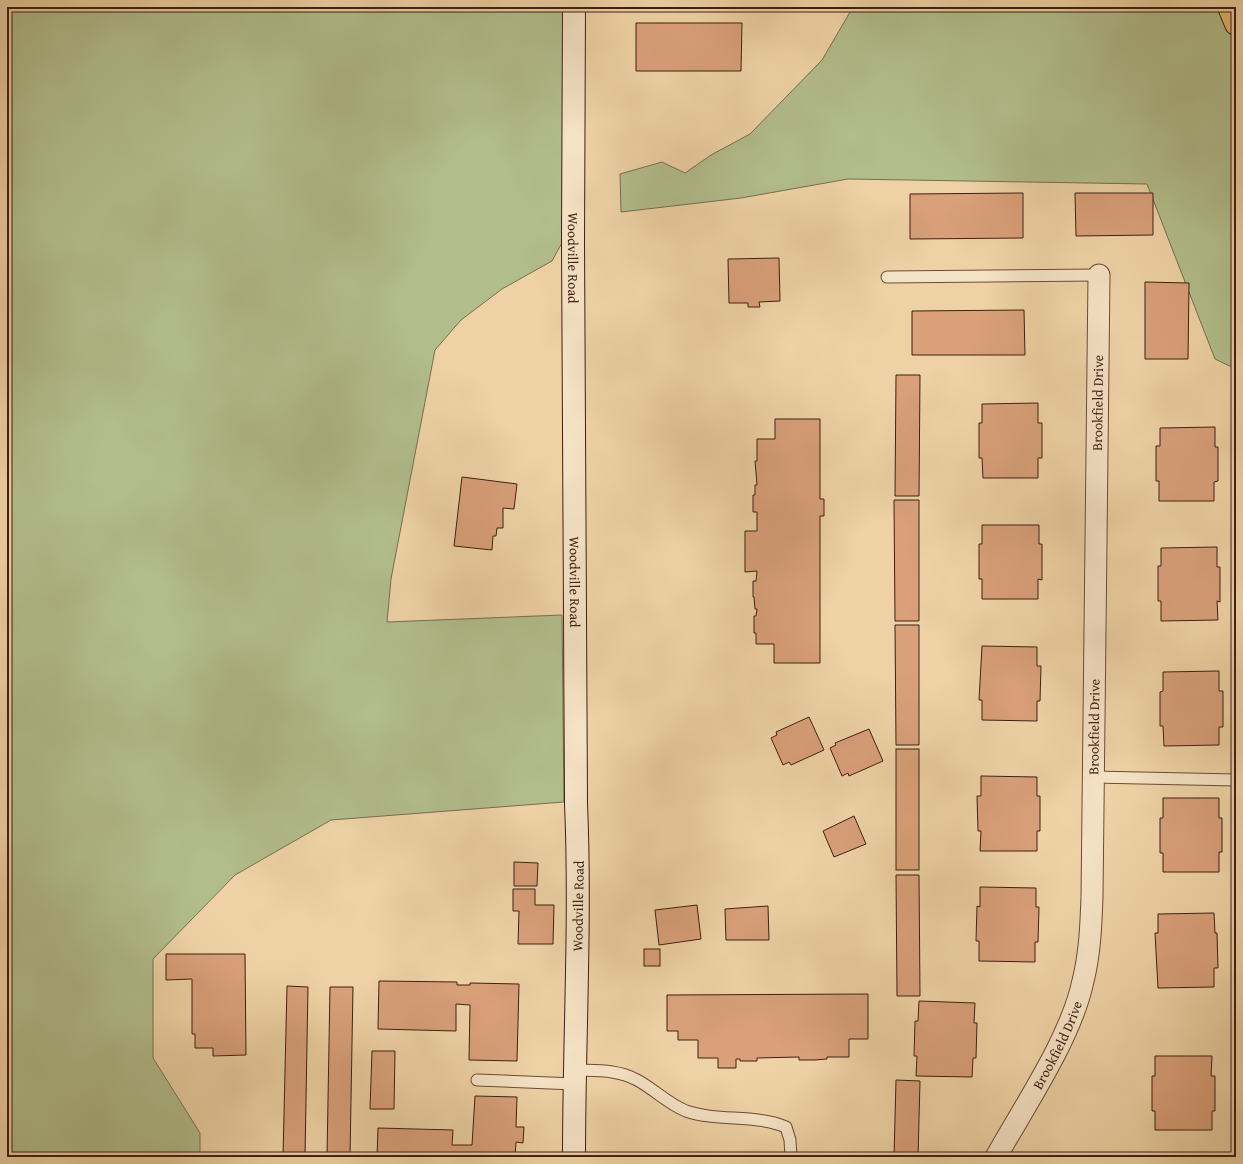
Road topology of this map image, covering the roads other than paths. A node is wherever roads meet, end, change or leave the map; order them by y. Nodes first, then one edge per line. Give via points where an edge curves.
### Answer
1 (574, 7) edge
2 (1229, 7) edge
3 (1236, 24) edge
4 (1099, 275) joint
5 (888, 277) dead end
6 (1093, 777) junction
7 (1236, 780) edge
8 (574, 1077) junction
9 (477, 1080) dead end
10 (574, 1157) edge
11 (791, 1157) edge
12 (996, 1157) edge

1 - 8 street, Woodville Road via 576,803 579,868
2 - 3 highway
4 - 5 lane
4 - 6 street, Brookfield Drive
6 - 7 lane
6 - 12 street, Brookfield Drive via 1090,940 1083,982 1070,1020 1054,1053
8 - 9 lane
8 - 10 street, Woodville Road
8 - 11 lane via 615,1071 637,1080 686,1111 774,1122 786,1127

